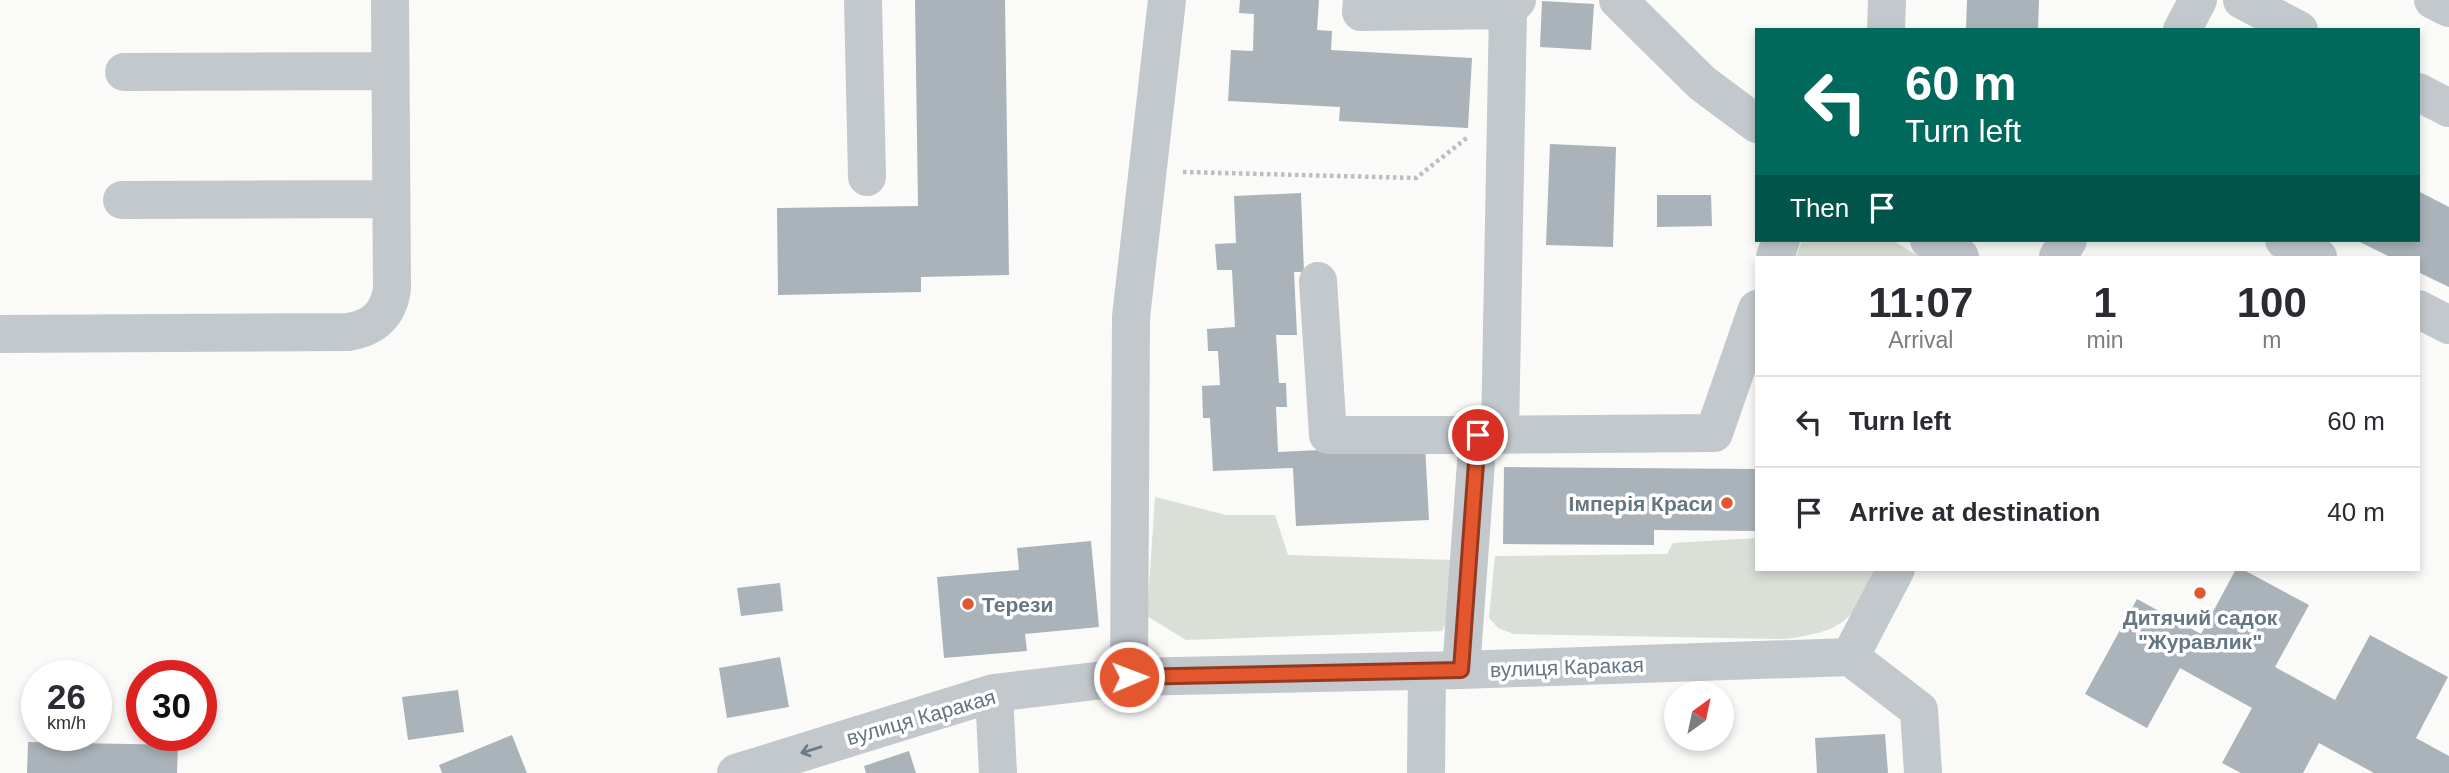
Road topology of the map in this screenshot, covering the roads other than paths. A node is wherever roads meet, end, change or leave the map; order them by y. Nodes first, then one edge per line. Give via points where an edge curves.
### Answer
1 (390, 0) edge
2 (863, 0) edge
3 (1167, 0) edge
4 (1362, 0) edge
5 (1618, 0) edge
6 (1886, 0) edge
7 (2198, 0) edge
8 (2242, 0) edge
9 (2433, 0) edge
10 (1513, 5) edge
11 (2449, 8) edge
12 (1886, 28) edge
13 (2183, 28) edge
14 (2295, 28) edge
15 (390, 71) junction
16 (124, 72) dead end
17 (1755, 123) edge
18 (867, 177) dead end
19 (391, 199) junction
20 (122, 200) dead end
21 (1933, 242) edge
22 (2288, 242) edge
23 (1958, 256) edge
24 (2316, 256) edge
25 (1318, 281) dead end
26 (2420, 310) edge
27 (1755, 315) edge
28 (2449, 325) edge
29 (0, 334) edge
30 (1489, 435) junction
31 (1895, 571) edge
32 (1850, 657) junction
33 (1444, 671) junction
34 (1129, 677) junction
35 (994, 694) junction
36 (736, 773) edge
37 (998, 773) edge
38 (1426, 773) edge
39 (1923, 773) edge

1 - 15 street
2 - 18 street
3 - 34 street via 1131,317
4 - 10 street via 1361,12
5 - 17 street via 1702,83
6 - 12 street
7 - 13 street
8 - 14 street
9 - 11 street
10 - 30 street
15 - 16 street
15 - 19 street
19 - 20 street
19 - 29 street via 390,299 379,319 360,331
21 - 23 street
22 - 24 street
25 - 30 street via 1328,436
26 - 28 street
27 - 30 street via 1714,433
30 - 33 street
31 - 32 street
32 - 33 street, вулиця Каракая
32 - 39 street via 1919,710
33 - 34 street, вулиця Каракая
33 - 38 street
34 - 35 street, вулиця Каракая
35 -> 36 street, вулиця Каракая
35 - 37 street

